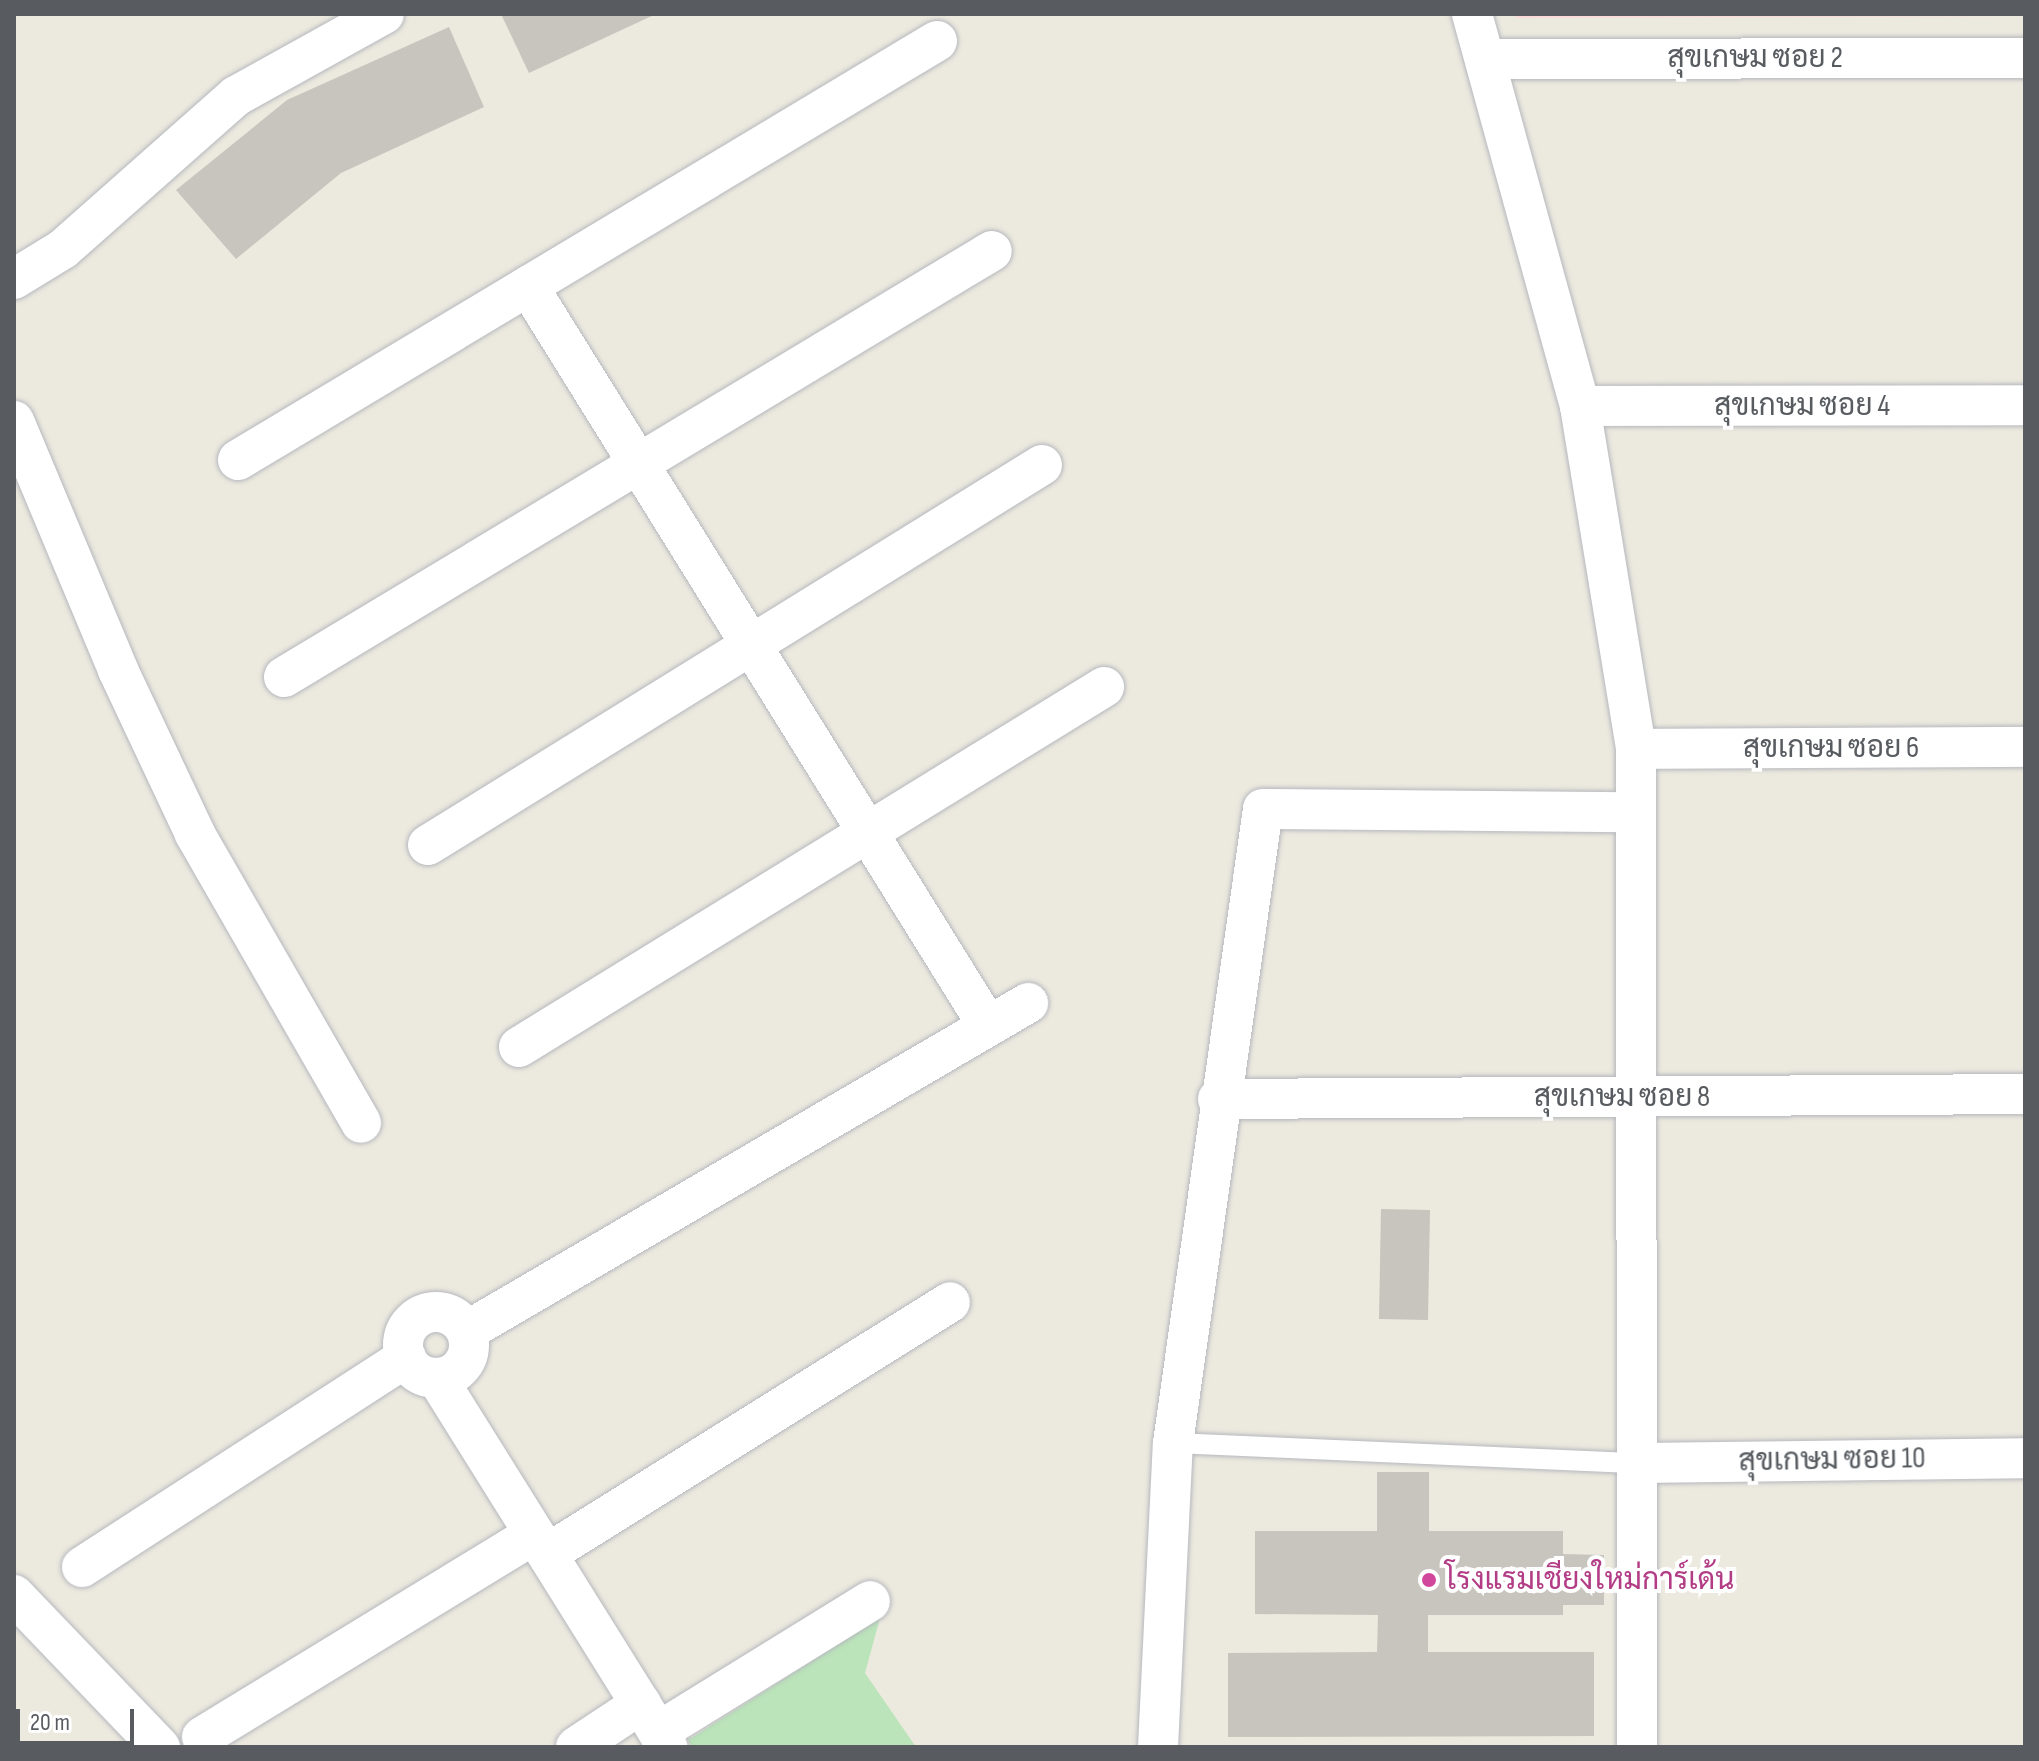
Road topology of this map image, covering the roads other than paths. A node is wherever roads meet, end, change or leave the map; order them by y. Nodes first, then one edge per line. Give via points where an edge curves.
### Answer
1 (384, 14) edge
2 (1472, 14) edge
3 (937, 41) dead end
4 (2025, 58) edge
5 (1485, 59) junction
6 (992, 251) dead end
7 (14, 279) edge
8 (528, 286) junction
9 (2025, 405) edge
10 (1580, 406) junction
11 (14, 421) edge
12 (238, 460) dead end
13 (639, 464) junction
14 (1042, 465) dead end
15 (751, 646) junction
16 (284, 677) dead end
17 (1104, 687) dead end
18 (2025, 747) edge
19 (1636, 749) junction
20 (1636, 812) junction
21 (868, 832) junction
22 (428, 845) dead end
23 (1028, 1003) dead end
24 (988, 1026) junction
25 (519, 1047) dead end
26 (2025, 1094) edge
27 (1639, 1097) junction
28 (1218, 1099) junction
29 (361, 1123) dead end
30 (950, 1302) dead end
31 (467, 1331) junction
32 (422, 1368) junction
33 (1173, 1443) junction
34 (2025, 1458) edge
35 (1639, 1463) junction
36 (541, 1544) junction
37 (82, 1567) dead end
38 (14, 1595) edge
39 (870, 1601) dead end
40 (656, 1728) edge
41 (202, 1737) dead end
42 (160, 1747) edge
43 (576, 1747) edge
44 (1158, 1747) edge
45 (1637, 1747) edge

1 - 7 street via 236,96 63,249
2 - 5 street
3 - 8 street
4 - 5 street, สุขเกษม ซอย 2
5 - 10 street
6 - 13 street
8 - 12 street
8 - 13 street
9 - 10 street, สุขเกษม ซอย 4
10 - 19 street
11 - 29 street via 118,670 195,834
13 - 15 street
13 - 16 street
14 - 15 street
15 - 21 street
15 - 22 street
17 - 21 street
18 - 19 street, สุขเกษม ซอย 6
19 - 20 street
20 - 27 street
20 - 28 street via 1263,809
21 - 24 street
21 - 25 street
23 - 24 street
24 - 31 street
26 - 27 street, สุขเกษม ซอย 8
27 - 28 street, สุขเกษม ซอย 8
27 - 35 street
28 - 33 street
30 - 36 street
31 - 32 street via 467,1358 461,1368
31 - 32 street via 449,1314 419,1317 403,1341
32 - 36 street
32 - 37 street
33 - 35 lane
33 - 44 street
34 - 35 street, สุขเกษม ซอย 10
35 - 45 street
36 - 40 street
36 - 41 street
38 - 42 street
39 - 40 street
40 - 43 street

